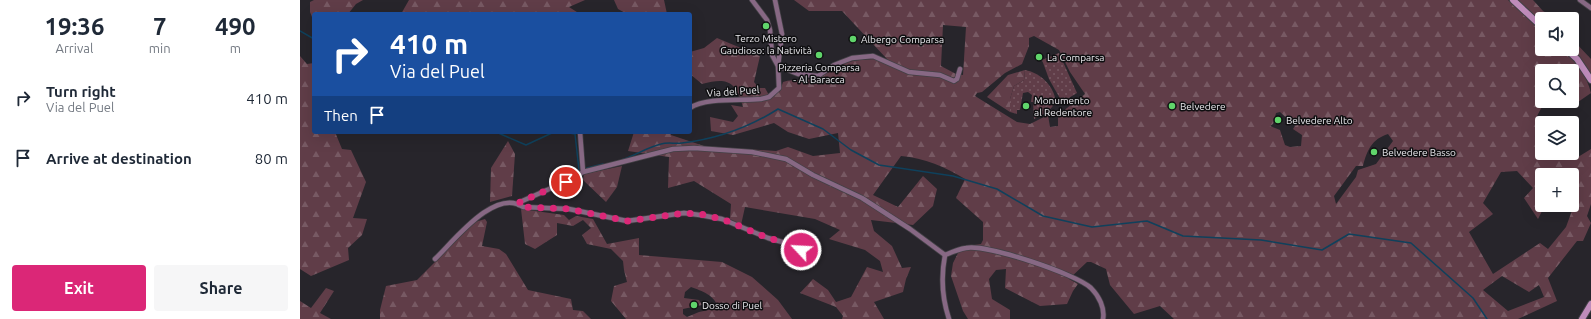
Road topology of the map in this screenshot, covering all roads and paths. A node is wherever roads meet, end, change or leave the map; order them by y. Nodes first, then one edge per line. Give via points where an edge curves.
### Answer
1 (752, 0) edge
2 (775, 0) edge
3 (1513, 0) edge
4 (1580, 0) edge
5 (1591, 8) edge
6 (1535, 20) edge
7 (1574, 56) edge
8 (778, 66) junction
9 (960, 69) dead end
10 (1591, 80) edge
11 (692, 107) edge
12 (580, 134) edge
13 (583, 172) junction
14 (519, 205) junction
15 (801, 250) dead end
16 (946, 255) junction
17 (435, 259) dead end
18 (1591, 304) edge
19 (949, 319) edge
20 (1103, 319) edge
21 (1582, 319) edge

1 - 8 street via 767,20 772,55
2 - 8 street via 782,34
3 - 6 main road
4 - 5 street
7 - 10 main road
8 - 9 street via 798,74 818,76 834,65 852,58 873,56 909,72 940,75 954,81
8 - 11 street, Via del Puel via 779,88 769,97 697,103
12 - 13 street
13 - 14 street via 520,202
13 - 16 street via 673,150 694,148 752,152 786,159 862,198
14 - 15 street via 569,209 627,221 684,213 700,214 722,219
14 - 17 street via 502,203 490,208
16 - 19 street via 942,272 945,307
16 - 20 street via 966,247 991,249 1015,255 1084,283 1099,299
18 - 21 main road

